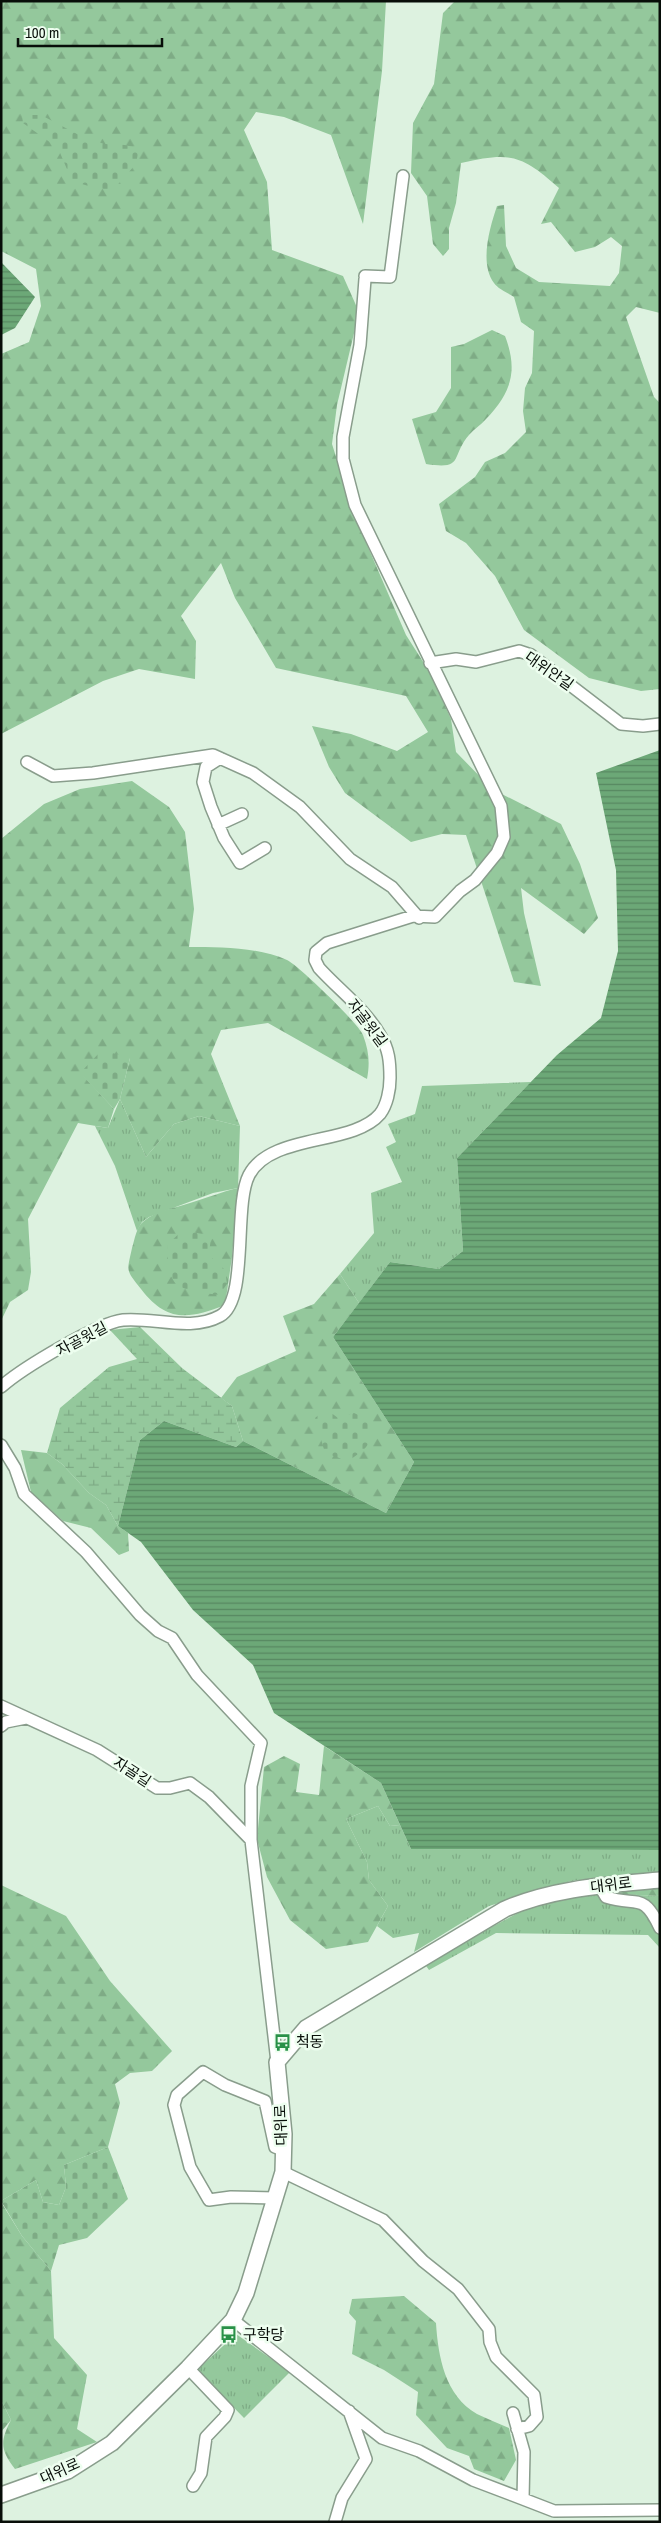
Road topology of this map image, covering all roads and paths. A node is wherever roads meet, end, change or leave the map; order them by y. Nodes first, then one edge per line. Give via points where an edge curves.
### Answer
1 (403, 176) dead end
2 (430, 663) junction
3 (660, 724) edge
4 (220, 758) junction
5 (27, 762) dead end
6 (242, 814) dead end
7 (218, 826) junction
8 (265, 848) dead end
9 (419, 918) junction
10 (1, 1387) edge
11 (1, 1445) edge
12 (1, 1706) edge
13 (26, 1718) junction
14 (1, 1726) edge
15 (251, 1840) junction
16 (660, 1880) edge
17 (599, 1885) junction
18 (660, 1928) edge
19 (277, 2062) junction
20 (282, 2150) junction
21 (283, 2172) junction
22 (274, 2198) junction
23 (233, 2320) junction
24 (188, 2368) junction
25 (349, 2410) junction
26 (513, 2413) dead end
27 (517, 2429) junction
28 (193, 2486) dead end
29 (1, 2495) edge
30 (523, 2498) junction
31 (660, 2510) edge
32 (335, 2522) edge

1 - 2 street, 자골윗길 via 390,278 365,277 360,345 343,437 343,459 355,505
2 - 3 street, 대위안길 via 456,659 476,662 519,651 531,655 621,724
2 - 9 street, 자골윗길 via 501,806 504,838 497,853 475,880 460,891 446,908 435,917
4 - 5 street via 201,756 52,776
4 - 7 street via 206,767 203,782
4 - 9 street via 253,773 300,807 350,859 392,887
6 - 7 street
7 - 8 street via 240,863
9 - 10 street, 자골윗길 via 412,916 328,943 316,952 319,968 372,1023 388,1050 390,1084 386,1101 380,1114 371,1121 354,1129 287,1147 264,1158 250,1174 244,1189 236,1285 231,1306 221,1316 206,1321 122,1320 102,1325 14,1376
11 - 15 street via 15,1468 24,1494 86,1552 140,1615 172,1638 198,1675 261,1742 251,1786
12 - 13 street, 자골길
13 - 14 street
13 - 15 street, 자골길 via 97,1750 157,1788 190,1783 209,1797
15 - 19 street
16 - 17 main road, 대위로
17 - 18 street via 606,1897 646,1905
17 - 19 main road, 대위로 via 546,1894 505,1909 306,2028
19 - 20 main road, 대위로 via 284,2134
20 - 21 main road, 대위로
20 - 22 street via 275,2147 265,2101 203,2072 177,2096 174,2105 190,2167 209,2200
21 - 22 main road, 대위로
21 - 27 street via 383,2220 423,2262 458,2289 489,2329 496,2356 534,2395 537,2417 529,2426
22 - 23 main road, 대위로 via 246,2293
23 - 24 main road, 대위로
23 - 25 street
24 - 28 street via 228,2410 225,2418 206,2437 201,2473
24 - 29 main road, 대위로 via 112,2443 68,2471
25 - 30 street via 382,2438 418,2451 473,2480
25 - 32 street via 366,2459 342,2498
26 - 27 street
27 - 30 street via 524,2452
30 - 31 street via 554,2510

